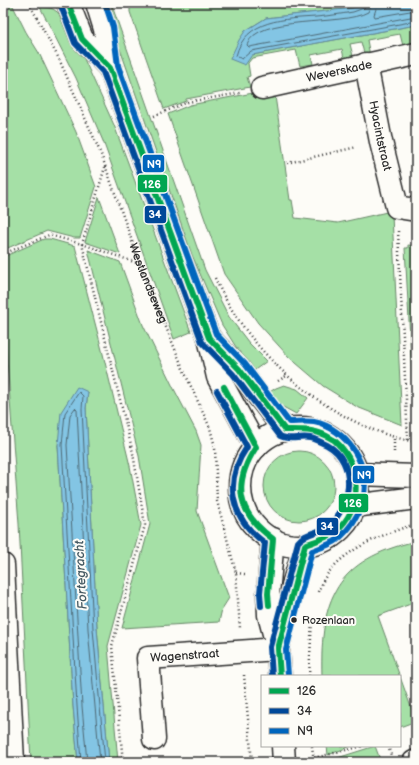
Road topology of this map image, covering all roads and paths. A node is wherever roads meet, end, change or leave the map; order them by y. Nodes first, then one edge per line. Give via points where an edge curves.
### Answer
1 (30, 3) edge
2 (68, 3) edge
3 (97, 3) edge
4 (416, 54) edge
5 (366, 64) junction
6 (110, 68) junction
7 (262, 88) dead end
8 (236, 93) dead end
9 (151, 109) dead end
10 (154, 116) junction
11 (156, 123) dead end
12 (380, 142) junction
13 (287, 163) dead end
14 (105, 167) junction
15 (406, 208) edge
16 (82, 244) junction
17 (3, 254) edge
18 (140, 264) junction
19 (214, 277) dead end
20 (209, 338) junction
21 (285, 430) junction
22 (408, 441) junction
23 (416, 442) edge
24 (256, 446) junction
25 (356, 474) junction
26 (416, 476) edge
27 (416, 498) edge
28 (354, 506) junction
29 (416, 524) edge
30 (273, 539) junction
31 (305, 545) junction
32 (3, 565) edge
33 (236, 573) dead end
34 (318, 593) dead end
35 (313, 613) dead end
36 (278, 649) junction
37 (280, 675) edge
38 (309, 675) edge
39 (154, 739) dead end
40 (283, 747) edge
41 (312, 747) edge
42 (360, 747) edge
43 (314, 758) junction
44 (13, 762) edge
45 (123, 762) edge
46 (284, 762) edge
47 (314, 762) edge

1 - 14 path, Westlandseweg via 59,59
2 - 6 street via 82,38
3 - 6 street via 105,29
4 - 5 street, Weverskade
5 - 7 street, Weverskade
5 - 12 street, Hyacintstraat
6 - 20 street
8 - 10 path via 188,102
9 - 10 path
10 - 11 path
12 - 13 path
12 - 15 street, Hyacintstraat
14 - 16 path
14 - 18 path, Westlandseweg
15 - 22 path
16 - 17 path via 49,235
16 - 18 path
16 - 45 path via 126,422 144,525 112,646
18 - 33 path, Westlandseweg via 210,428 216,454 217,501
19 - 22 path via 226,302 246,332 288,375 318,400 350,419 394,438
20 - 21 street via 239,369
20 - 24 street via 218,377
21 - 24 street via 269,436
21 - 25 street via 303,428 330,437 344,449 352,461
22 - 23 path
24 - 30 street via 247,459 242,473 242,502 251,520
25 - 26 street
25 - 28 street via 358,490
27 - 28 street
28 - 31 street via 343,525 335,532 326,539
29 - 34 path via 382,536 345,555
30 - 31 street
30 - 36 street via 268,594 269,615
31 - 36 street
32 - 44 street
35 - 38 path
36 - 37 street
36 - 39 street, Wagenstraat via 148,658
40 - 46 street
41 - 43 path
42 - 43 path
43 - 47 path

